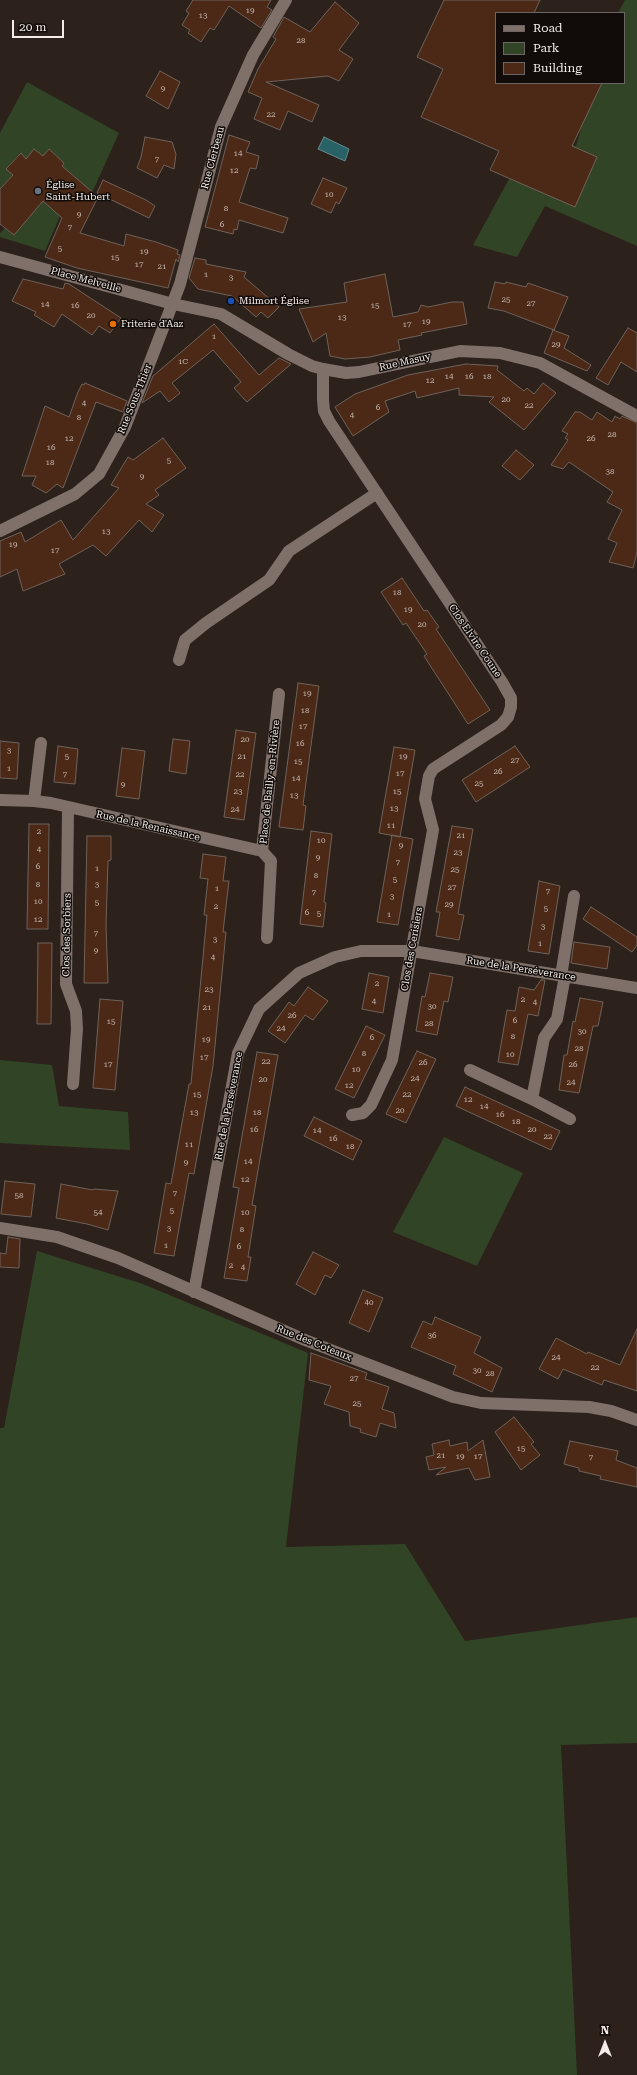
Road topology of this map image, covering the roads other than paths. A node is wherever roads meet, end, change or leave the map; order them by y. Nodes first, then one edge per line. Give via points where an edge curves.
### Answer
1 (286, 0) edge
2 (0, 257) edge
3 (173, 304) junction
4 (323, 369) junction
5 (637, 416) edge
6 (377, 493) junction
7 (0, 531) edge
8 (179, 660) dead end
9 (279, 694) dead end
10 (41, 743) dead end
11 (433, 769) joint
12 (0, 800) edge
13 (34, 801) junction
14 (68, 808) junction
15 (262, 851) junction
16 (574, 896) dead end
17 (267, 938) dead end
18 (412, 951) junction
19 (563, 976) junction
20 (637, 988) edge
21 (470, 1070) dead end
22 (73, 1084) dead end
23 (532, 1099) junction
24 (352, 1115) dead end
25 (570, 1119) dead end
26 (0, 1228) edge
27 (194, 1292) junction
28 (637, 1420) edge

1 - 3 street, Rue Clerbeau via 253,56 221,128
2 - 3 street, Place Melveille
3 - 4 street, Rue Masuy via 221,314 288,354
3 - 7 street, Rue Sous-Thier via 125,427 99,474 75,494
4 - 5 street, Rue Masuy via 346,373 359,372 460,351 500,353 540,363
4 - 6 street, Clos Elvire Coune via 321,385 324,411
6 - 8 street via 289,551 269,580 185,640
6 - 11 street, Clos Elvire Coune via 511,698 508,717 501,725
9 - 15 street, Place de Bailly-en-Rivière
10 - 13 street
11 - 18 street, Clos des Cerisiers via 429,776 425,799 433,830
12 - 13 street, Rue de la Renaissance
13 - 14 street, Rue de la Renaissance
14 - 15 street, Rue de la Renaissance
14 - 22 street, Clos des Sorbiers via 66,984 76,1011
15 - 17 street, Place de Bailly-en-Rivière via 271,861
16 - 19 street
18 - 19 street, Rue de la Perséverance
18 - 24 street, Clos des Cerisiers via 392,1060 371,1105 363,1113
18 - 27 street, Rue de la Perséverance via 360,951 335,956 299,973 260,1009 236,1060
19 - 20 street, Rue de la Perséverance
19 - 23 street via 557,1019 544,1038
21 - 23 street
23 - 25 street
26 - 27 street, Rue des Coteaux via 57,1237 79,1244 118,1258
27 - 28 street, Rue des Coteaux via 305,1340 453,1396 481,1403 589,1407

